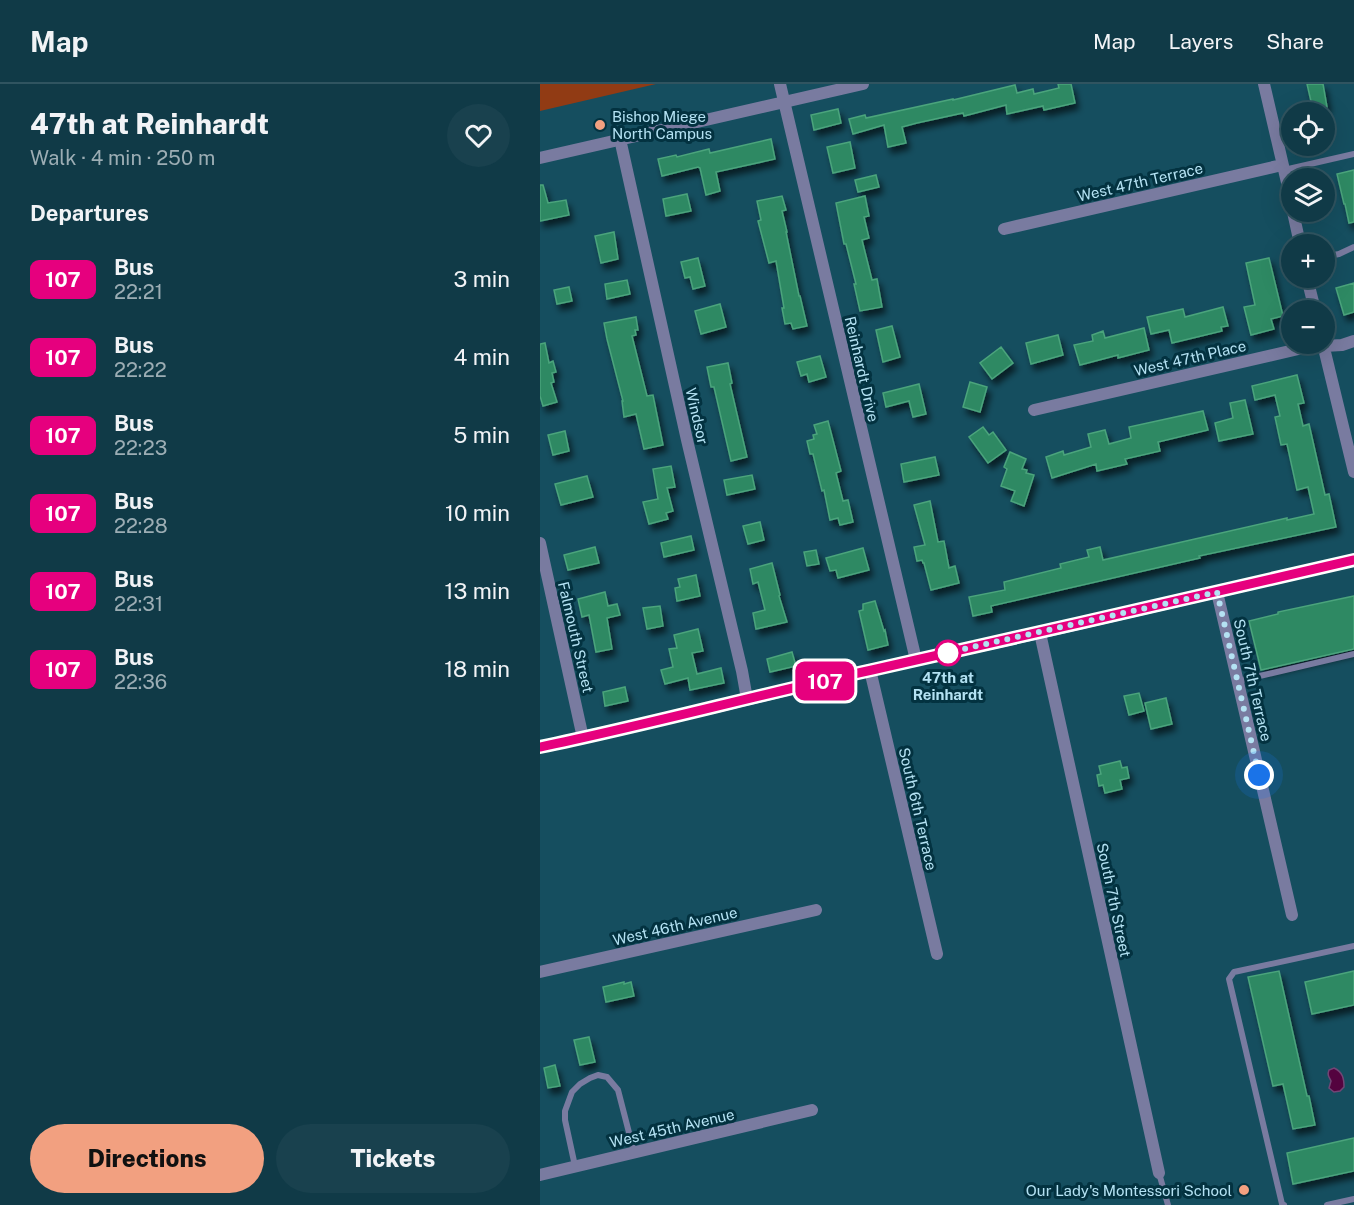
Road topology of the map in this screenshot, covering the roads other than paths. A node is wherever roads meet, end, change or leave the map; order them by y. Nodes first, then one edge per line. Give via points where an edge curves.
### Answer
1 (780, 84) edge
2 (863, 84) edge
3 (1263, 84) edge
4 (784, 102) junction
5 (620, 140) junction
6 (1354, 154) edge
7 (540, 158) edge
8 (1281, 168) edge
9 (1283, 168) joint
10 (1004, 229) dead end
11 (1354, 248) edge
12 (1335, 254) edge
13 (1354, 341) edge
14 (1335, 345) edge
15 (1281, 353) edge
16 (1325, 354) edge
17 (1034, 410) dead end
18 (1354, 472) edge
19 (540, 543) edge
20 (1354, 560) edge
21 (1217, 592) junction
22 (1040, 633) junction
23 (1354, 654) edge
24 (916, 660) junction
25 (870, 670) junction
26 (1238, 681) junction
27 (747, 699) junction
28 (583, 738) junction
29 (540, 747) edge
30 (816, 910) dead end
31 (1292, 915) dead end
32 (1354, 946) edge
33 (937, 954) dead end
34 (540, 972) edge
35 (812, 1110) dead end
36 (634, 1152) junction
37 (575, 1167) junction
38 (1159, 1173) joint
39 (540, 1175) edge
40 (1354, 1199) edge
41 (1168, 1205) edge
42 (1284, 1205) edge
43 (1327, 1205) edge

1 - 4 street, Reinhardt Drive
2 - 4 street
3 - 9 street
4 - 5 street
4 - 24 street, Reinhardt Drive
5 - 7 street
5 - 27 street, Windsor
6 - 9 lane
8 - 10 street, West 47th Terrace
11 - 12 lane
13 - 14 street, West 47th Place
15 - 17 street, West 47th Place
16 - 18 street
19 - 28 street, Falmouth Street
20 - 21 street
21 - 22 street
21 - 26 street, South 7th Terrace
22 - 24 street
22 - 38 street, South 7th Street
23 - 26 lane
24 - 25 street
25 - 27 street
25 - 33 street, South 6th Terrace
26 - 31 street, South 7th Terrace
27 - 28 street
28 - 29 street
30 - 34 street, West 46th Avenue
32 - 42 lane via 1234,972 1228,979
35 - 36 street, West 45th Avenue
36 - 37 street, West 45th Avenue
36 - 37 lane via 618,1090 607,1077 598,1075 572,1092 565,1111
37 - 39 street, West 45th Avenue
38 - 41 lane
40 - 43 lane

